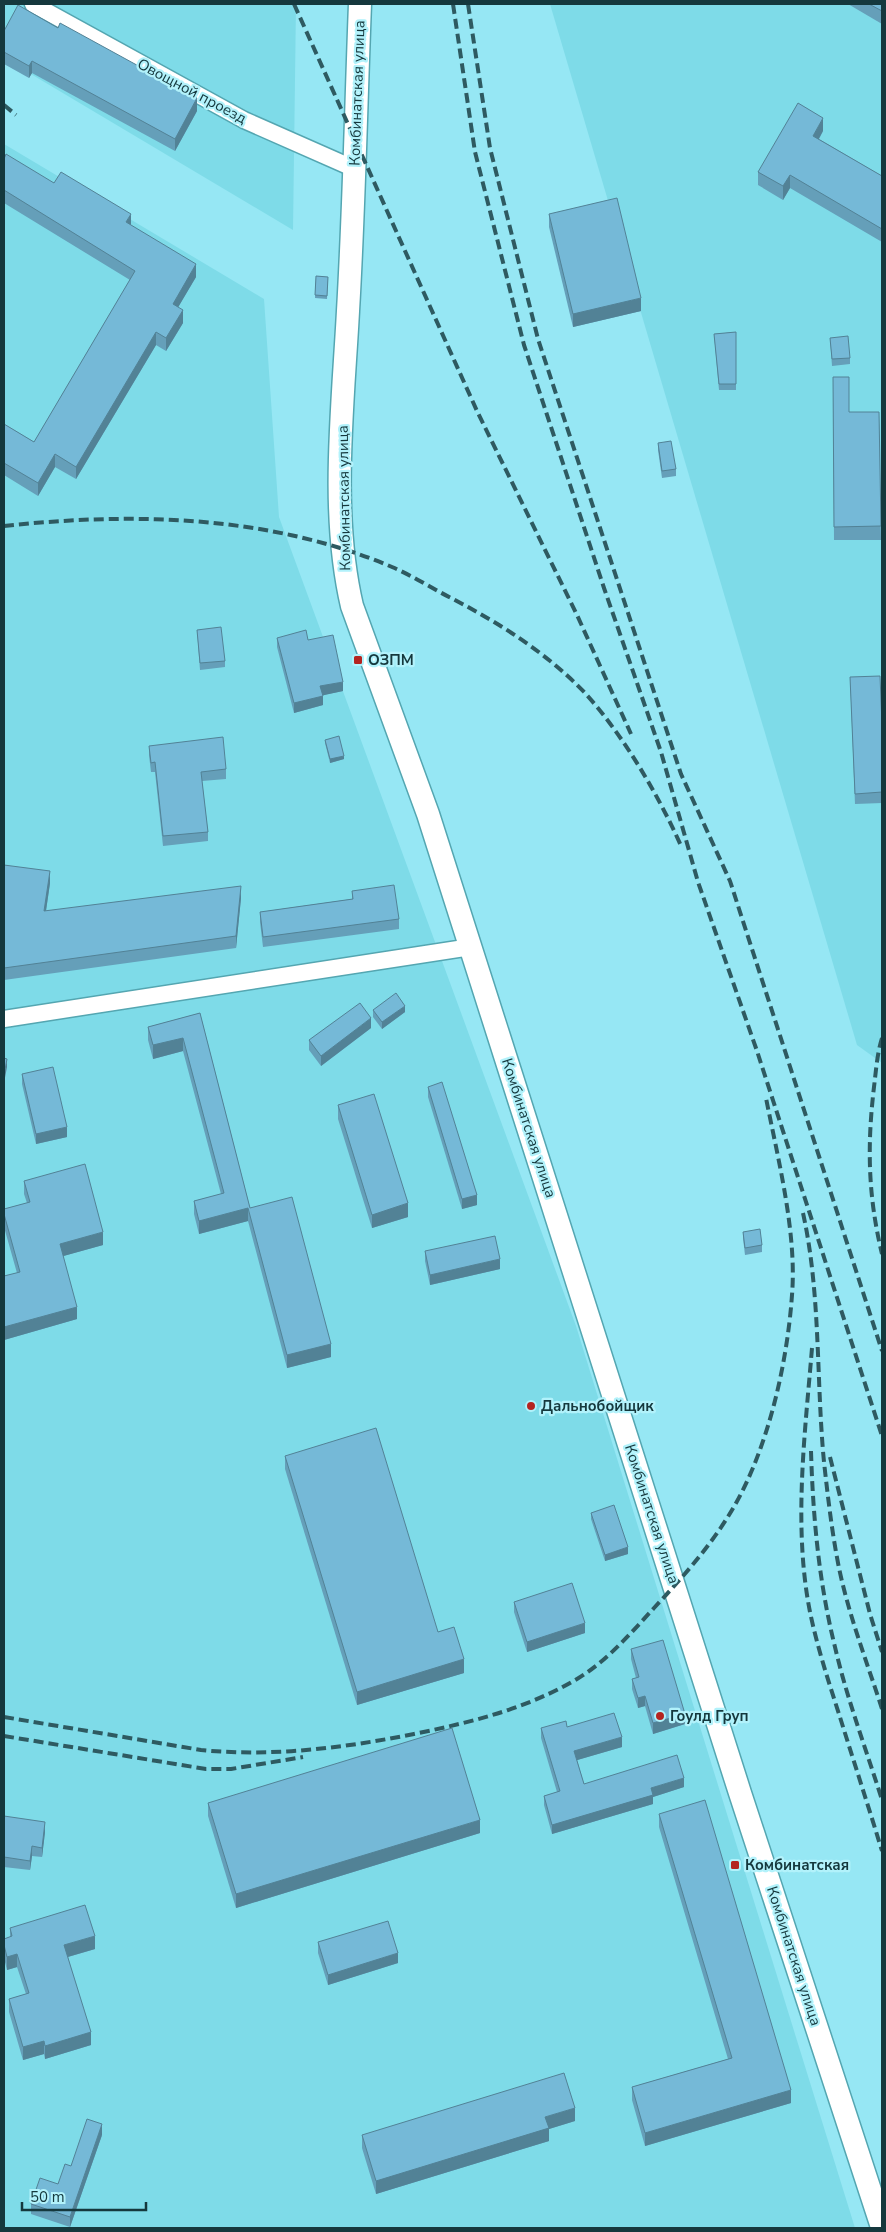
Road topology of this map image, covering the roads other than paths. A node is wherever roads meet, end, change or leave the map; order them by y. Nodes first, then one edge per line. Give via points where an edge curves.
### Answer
1 (33, 4) edge
2 (360, 4) edge
3 (355, 169) junction
4 (471, 946) junction
5 (4, 1019) edge
6 (882, 2227) edge

1 - 3 street, Овощной проезд via 244,120
2 - 3 main road, Комбинатская улица
3 - 4 main road, Комбинатская улица via 343,406 341,490 345,577 360,633 428,814
4 - 5 street
4 - 6 main road, Комбинатская улица

